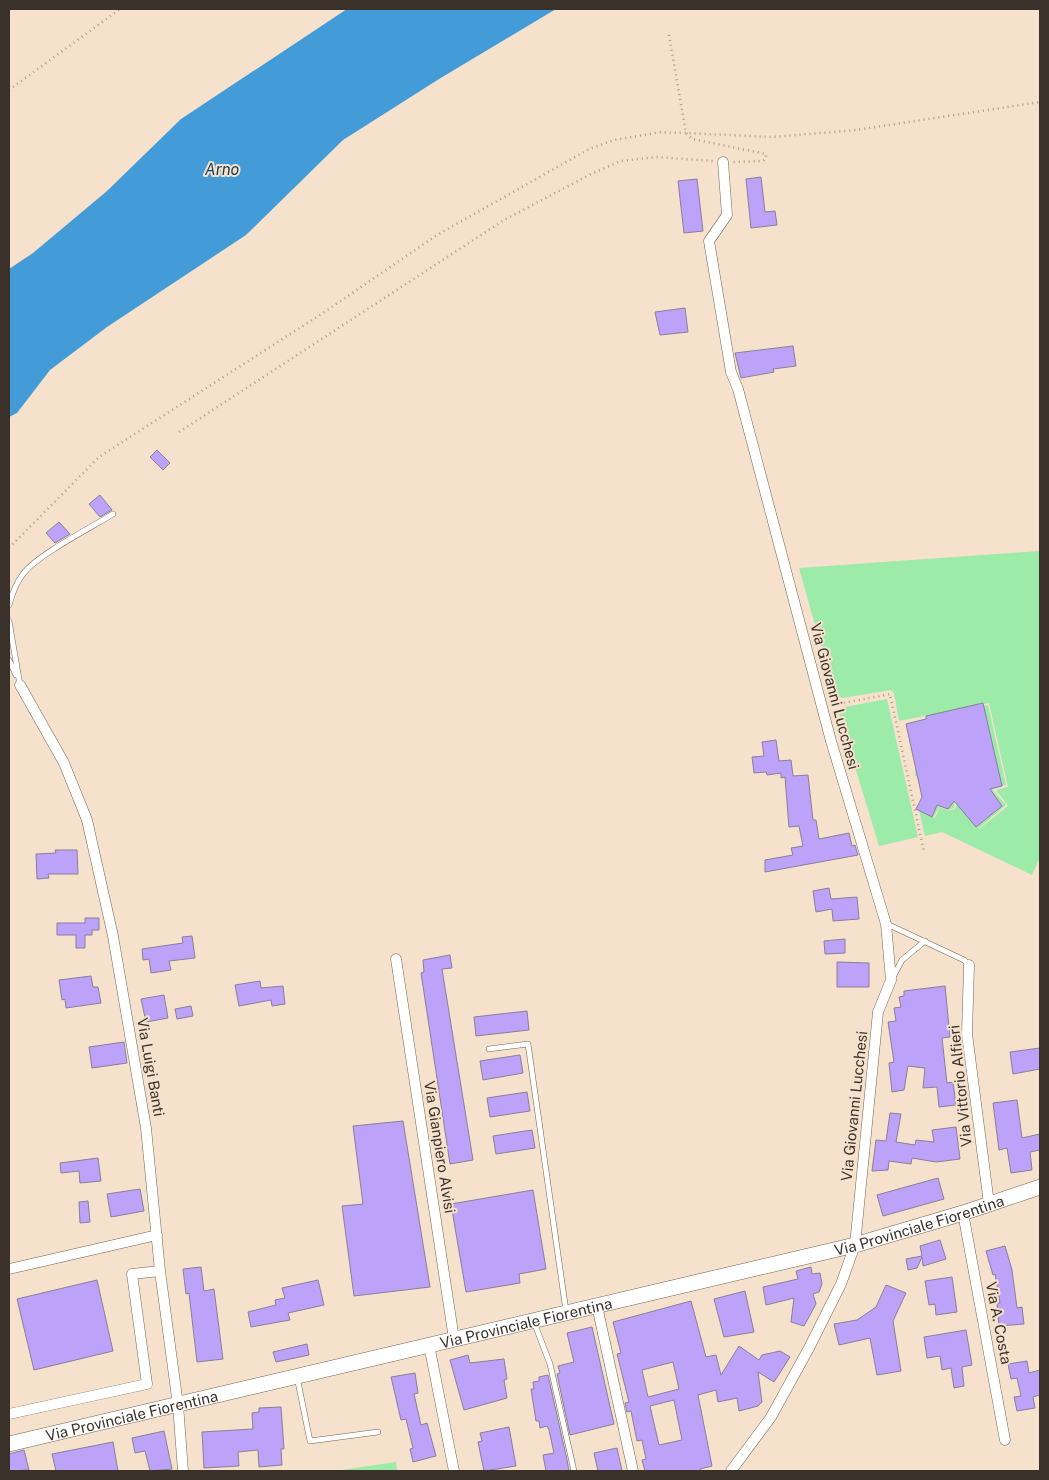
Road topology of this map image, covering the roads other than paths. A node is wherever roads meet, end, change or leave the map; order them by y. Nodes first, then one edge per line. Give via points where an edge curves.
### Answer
1 (723, 162) road end
2 (113, 514) dead end
3 (9, 605) edge
4 (9, 621) edge
5 (9, 660) edge
6 (20, 685) junction
7 (886, 924) junction
8 (925, 941) junction
9 (396, 960) dead end
10 (969, 965) joint
11 (891, 980) junction
12 (489, 1049) dead end
13 (1040, 1187) edge
14 (989, 1204) junction
15 (963, 1213) junction
16 (157, 1235) junction
17 (855, 1245) junction
18 (9, 1269) edge
19 (160, 1271) junction
20 (597, 1306) junction
21 (566, 1314) junction
22 (534, 1321) junction
23 (454, 1339) junction
24 (429, 1345) junction
25 (297, 1377) junction
26 (178, 1405) junction
27 (9, 1414) edge
28 (378, 1432) dead end
29 (1005, 1440) dead end
30 (9, 1441) edge
31 (183, 1471) edge
32 (454, 1471) edge
33 (574, 1471) edge
34 (633, 1471) edge
35 (731, 1471) edge

1 - 7 street, Via Giovanni Lucchesi via 727,215 709,242 732,372 830,741
2 - 3 lane via 24,572
4 - 6 lane
5 - 6 lane
6 - 16 street, Via Luigi Banti via 64,763 87,820 112,936 146,1128
7 - 8 lane
7 - 11 street, Via Giovanni Lucchesi
8 - 10 lane
8 - 11 lane via 902,960
9 - 23 street, Via Gianpiero Alvisi
10 - 14 street, Via Vittorio Alfieri via 967,1034
11 - 17 street, Via Giovanni Lucchesi via 878,1012
12 - 21 lane via 528,1044
13 - 14 main road, Via Provinciale Fiorentina
14 - 15 main road, Via Provinciale Fiorentina
15 - 17 main road, Via Provinciale Fiorentina
15 - 29 street, Via A. Costa
16 - 18 street
16 - 19 street, Via Luigi Banti
17 - 20 main road, Via Provinciale Fiorentina
17 - 35 street, Via Giovanni Lucchesi via 841,1284 809,1348 771,1417
19 - 26 street, Via Luigi Banti
19 - 27 street via 132,1274 146,1384
20 - 21 main road, Via Provinciale Fiorentina
20 - 34 street
21 - 22 main road, Via Provinciale Fiorentina
22 - 23 main road, Via Provinciale Fiorentina
22 - 33 lane via 550,1364
23 - 24 main road, Via Provinciale Fiorentina
24 - 25 main road, Via Provinciale Fiorentina
24 - 32 street
25 - 26 main road, Via Provinciale Fiorentina
25 - 28 lane via 310,1441
26 - 30 main road, Via Provinciale Fiorentina
26 - 31 street, Via Luigi Banti

